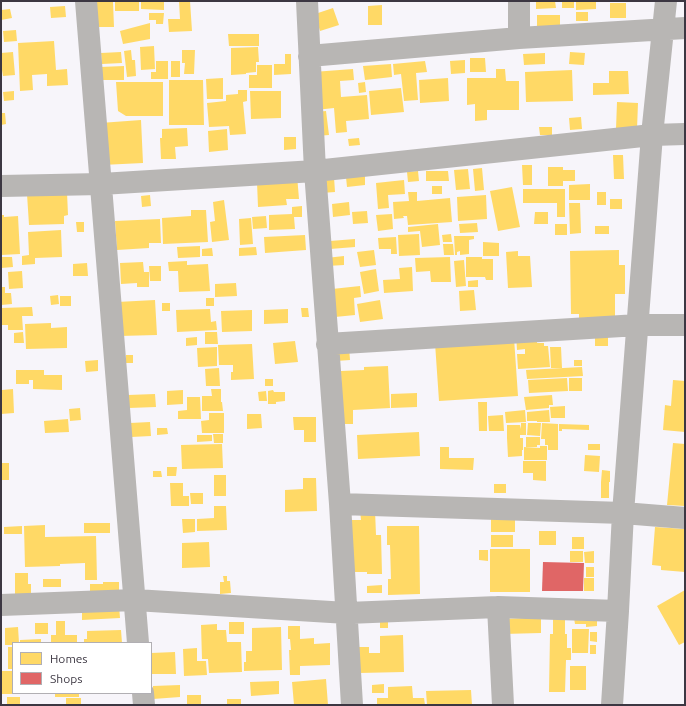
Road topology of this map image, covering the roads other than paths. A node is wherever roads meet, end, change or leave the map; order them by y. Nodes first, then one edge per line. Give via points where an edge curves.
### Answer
1 (86, 1) edge
2 (307, 1) edge
3 (519, 1) edge
4 (666, 1) edge
5 (685, 28) edge
6 (663, 29) junction
7 (519, 38) junction
8 (309, 56) junction
9 (685, 134) edge
10 (652, 135) junction
11 (315, 171) junction
12 (101, 184) junction
13 (1, 186) edge
14 (638, 325) junction
15 (685, 325) edge
16 (327, 344) junction
17 (340, 504) junction
18 (623, 513) junction
19 (685, 518) edge
20 (134, 600) junction
21 (1, 605) edge
22 (498, 607) junction
23 (618, 612) junction
24 (347, 613) junction
25 (138, 642) edge
26 (143, 694) edge
27 (144, 705) edge
28 (352, 705) edge
29 (503, 705) edge
30 (612, 705) edge

1 - 12 street
2 - 8 street
3 - 7 street
4 - 6 street
5 - 6 street
6 - 7 street
6 - 10 street
7 - 8 street
8 - 11 street
9 - 10 street
10 - 11 street
10 - 14 street
11 - 12 street
11 - 16 street
12 - 13 street
12 - 20 street
14 - 15 street
14 - 16 street
14 - 18 street
16 - 17 street
17 - 18 street
17 - 24 street
18 - 19 street
18 - 23 street
20 - 21 street
20 - 24 street
20 - 25 street
22 - 23 street
22 - 24 street
22 - 29 street
23 - 30 street
24 - 28 street
26 - 27 street

